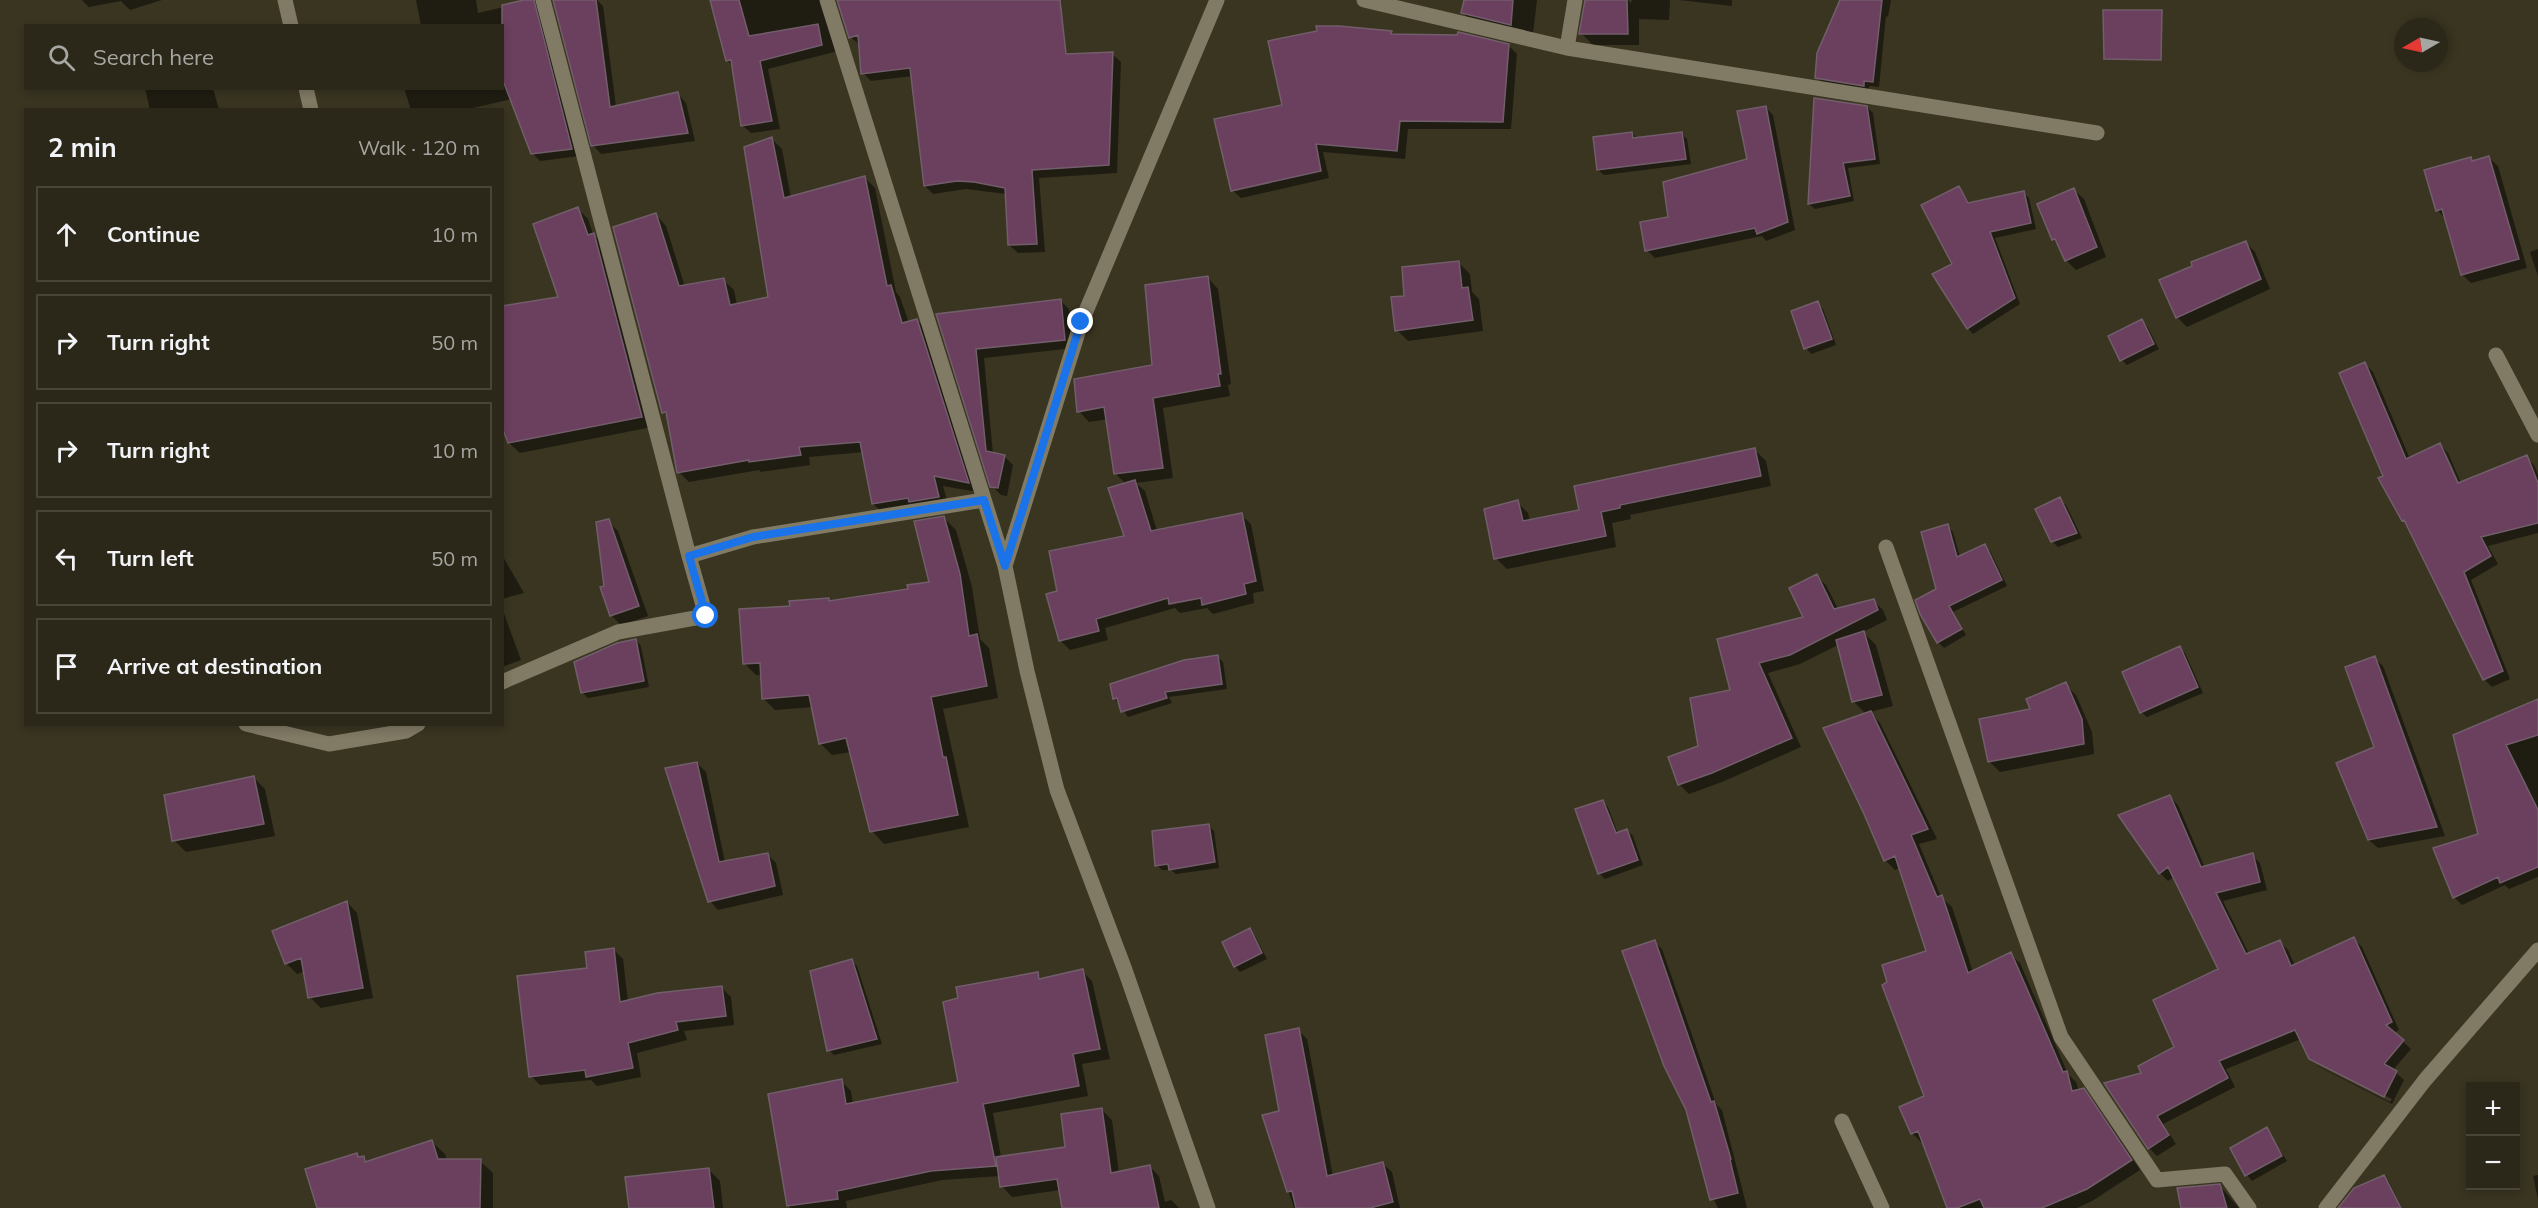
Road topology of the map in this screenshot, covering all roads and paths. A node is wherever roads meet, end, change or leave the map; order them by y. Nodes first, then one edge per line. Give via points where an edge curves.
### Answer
1 (285, 0) edge
2 (543, 0) edge
3 (827, 0) edge
4 (1217, 0) edge
5 (1364, 0) edge
6 (1575, 0) edge
7 (291, 24) edge
8 (1567, 48) junction
9 (306, 90) edge
10 (311, 108) edge
11 (2097, 133) dead end
12 (2496, 355) dead end
13 (2538, 435) edge
14 (984, 500) junction
15 (1886, 546) dead end
16 (689, 556) junction
17 (1005, 566) junction
18 (504, 680) edge
19 (254, 726) edge
20 (415, 726) edge
21 (2538, 950) edge
22 (1842, 1121) dead end
23 (1208, 1208) edge
24 (1882, 1208) edge
25 (2249, 1208) edge
26 (2326, 1208) edge

1 - 7 street
2 - 16 street
3 - 14 street
4 - 17 street via 1081,322
5 - 8 street
6 - 8 street
8 - 11 street
9 - 10 street
12 - 13 street
14 - 16 street via 753,537
14 - 17 street
15 - 25 street via 2061,1037 2157,1180 2225,1174
16 - 18 street via 706,616 618,632
17 - 23 street via 1057,790
19 - 20 street via 329,744 406,731
21 - 26 street via 2425,1080
22 - 24 street

